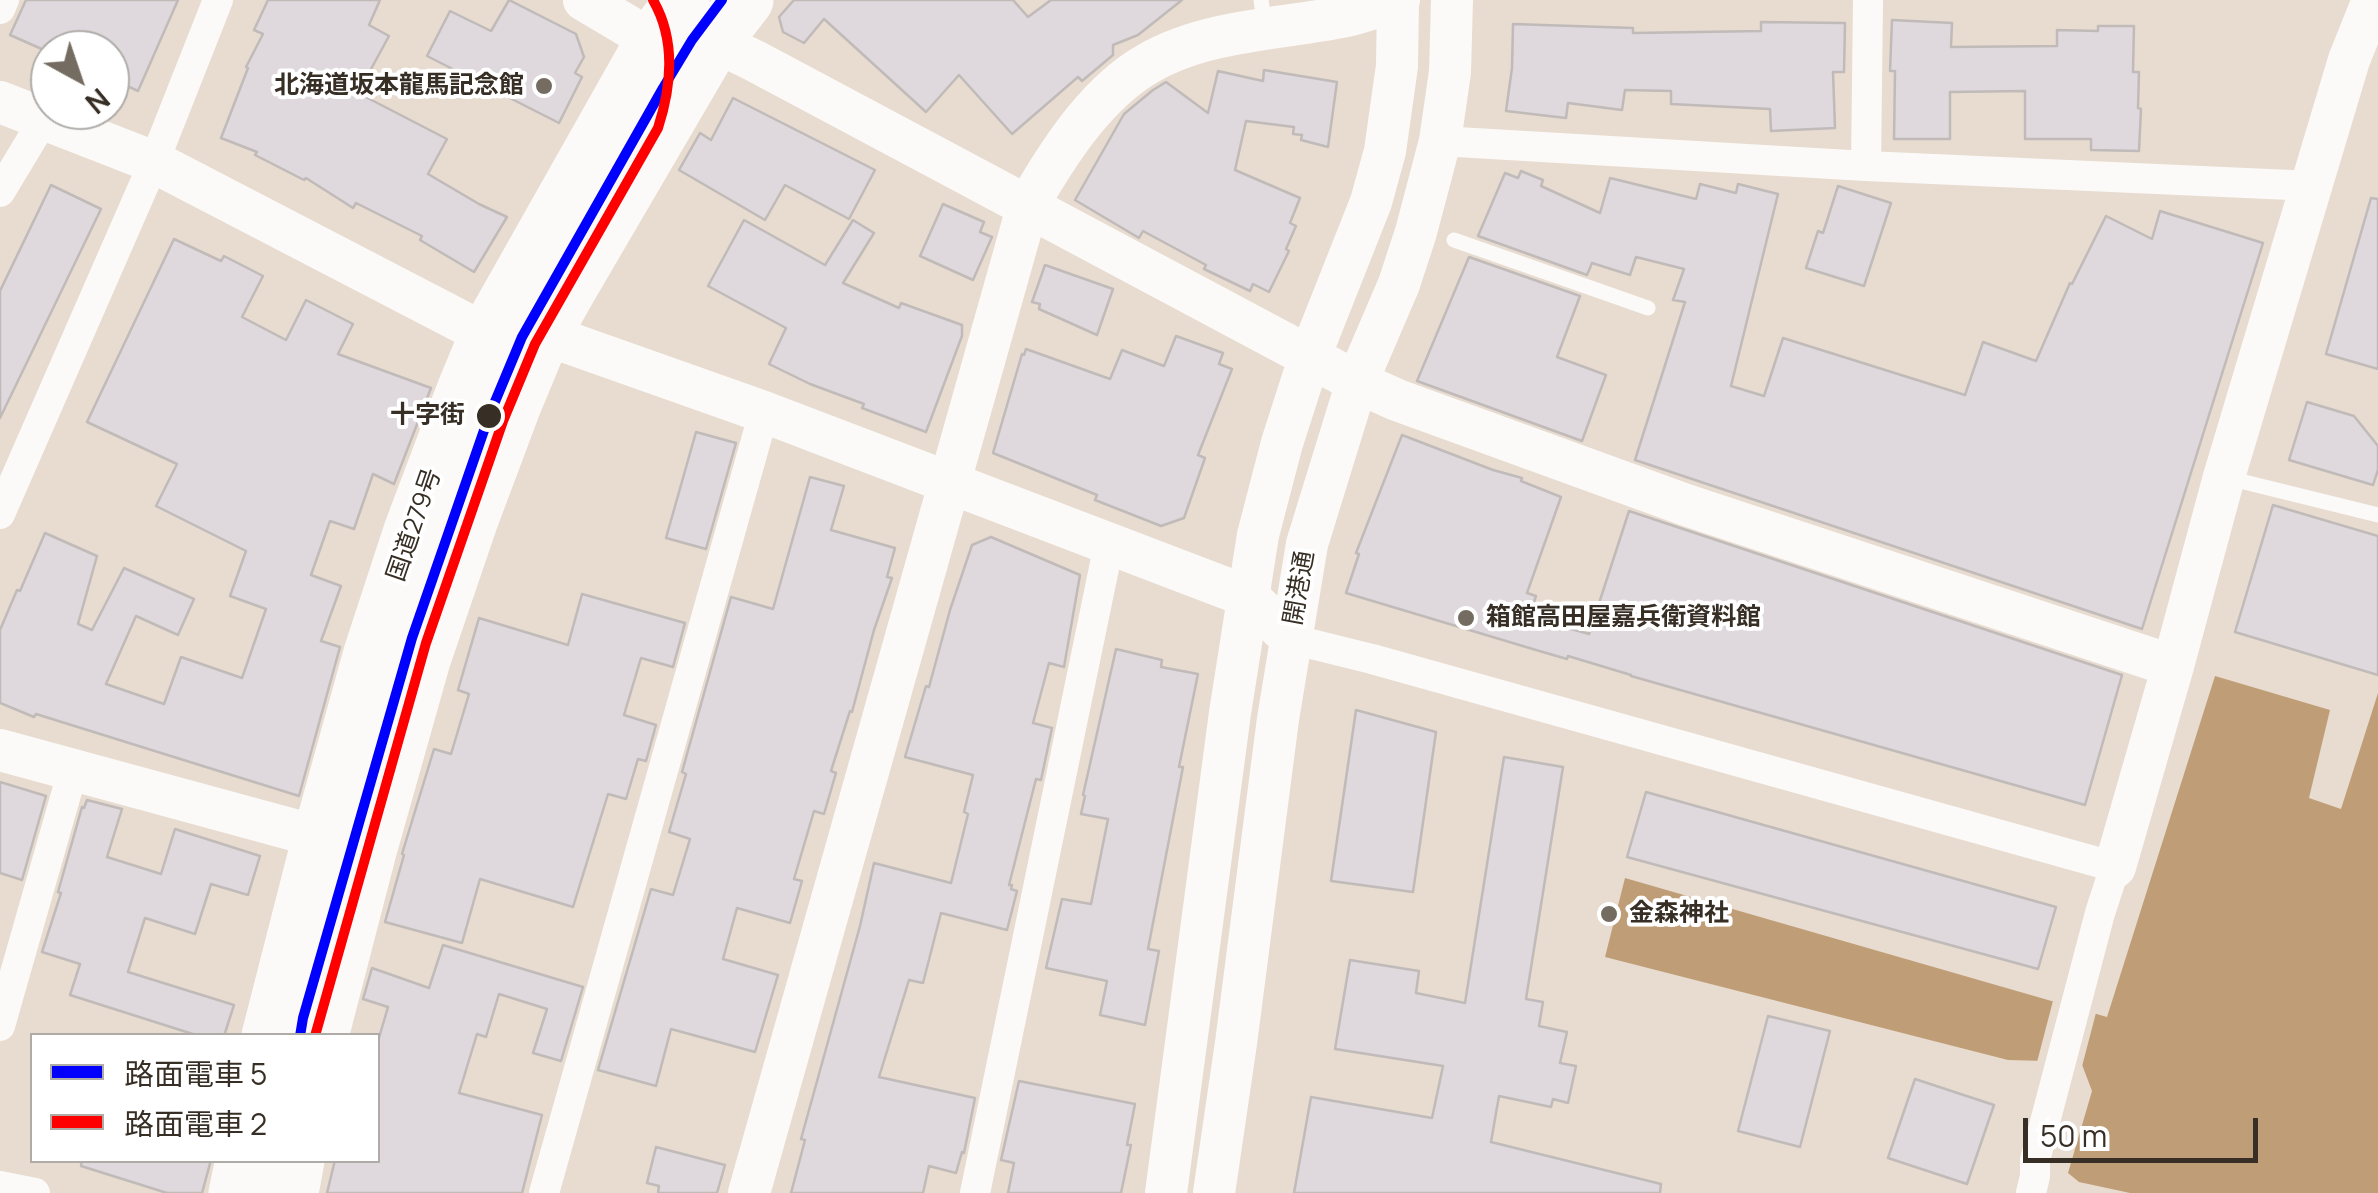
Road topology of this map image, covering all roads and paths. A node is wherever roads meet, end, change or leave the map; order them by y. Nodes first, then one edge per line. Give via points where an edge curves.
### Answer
1 (4, 0) edge
2 (218, 0) edge
3 (584, 0) edge
4 (1398, 0) edge
5 (1452, 0) edge
6 (1868, 0) edge
7 (2373, 0) edge
8 (0, 9) edge
9 (1263, 15) edge
10 (696, 16) edge
11 (0, 102) edge
12 (30, 114) edge
13 (37, 130) edge
14 (72, 130) edge
15 (1440, 140) junction
16 (154, 162) junction
17 (1866, 166) junction
18 (2313, 186) junction
19 (0, 192) edge
20 (1028, 205) junction
21 (1454, 240) dead end
22 (1648, 308) dead end
23 (487, 335) junction
24 (542, 337) junction
25 (1310, 356) junction
26 (1357, 382) junction
27 (764, 412) junction
28 (10, 464) edge
29 (2224, 477) junction
30 (951, 484) junction
31 (0, 514) edge
32 (2378, 516) edge
33 (1109, 544) junction
34 (1249, 597) junction
35 (1291, 639) junction
36 (2173, 666) junction
37 (0, 750) edge
38 (73, 770) junction
39 (344, 844) junction
40 (2115, 867) junction
41 (0, 1026) edge
42 (270, 1033) edge
43 (320, 1033) edge
44 (242, 1163) edge
45 (296, 1163) edge
46 (2034, 1176) edge
47 (0, 1186) edge
48 (34, 1193) edge
49 (236, 1193) edge
50 (291, 1193) edge
51 (544, 1193) edge
52 (749, 1193) edge
53 (975, 1193) edge
54 (1166, 1193) edge
55 (1214, 1193) edge

1 - 8 street
2 - 16 street
3 - 10 street
4 - 9 street via 1351,15
4 - 25 street, 開港通 via 1385,152
5 - 15 street, 開港通
6 - 17 street
7 - 18 street
9 - 20 street via 1142,67 1111,92
10 - 20 street
10 - 23 highway, 国道279号
10 - 24 highway, 国道279号
11 - 12 street
13 - 19 street
14 - 16 street
15 - 17 street
15 - 26 street, 開港通 via 1399,284
16 - 23 street
16 - 28 street
17 - 18 street
18 - 29 street
20 - 25 street
20 - 30 street
21 - 22 lane
23 - 24 street
23 - 39 highway, 国道279号 via 372,653
24 - 27 street
24 - 39 highway, 国道279号 via 423,660
25 - 26 street
25 - 34 street, 開港通 via 1258,534
26 - 35 street, 開港通 via 1307,544
26 - 36 street via 1686,504
27 - 30 street
27 - 51 street
28 - 31 street
29 - 32 lane
29 - 36 street
30 - 33 street
30 - 52 street
33 - 34 street
33 - 53 street
34 - 35 street
34 - 54 street, 開港通
35 - 40 street
35 - 55 street, 開港通
36 - 40 street
37 - 38 street
38 - 39 street
38 - 41 street
39 - 42 highway, 国道279号
39 - 43 highway, 国道279号
40 - 46 street
44 - 49 highway
45 - 50 highway
47 - 48 street

